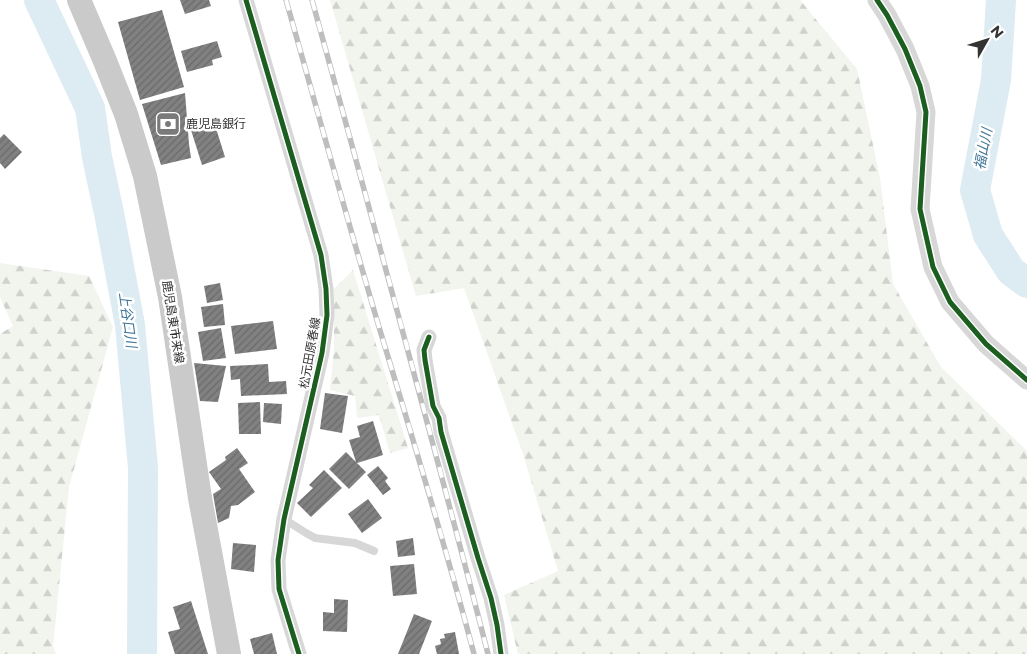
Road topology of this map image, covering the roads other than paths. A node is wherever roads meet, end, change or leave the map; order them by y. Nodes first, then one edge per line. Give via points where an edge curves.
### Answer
1 (79, 0) edge
2 (246, 0) edge
3 (877, 0) edge
4 (430, 338) dead end
5 (1027, 380) edge
6 (284, 519) junction
7 (374, 551) dead end
8 (229, 654) edge
9 (300, 654) edge
10 (501, 654) edge

1 - 8 main road, 鹿児島東市来線 via 126,114 145,176 170,297 200,498
2 - 6 street, 松元田原春線 via 322,255 326,288 327,315 322,353
3 - 5 street via 905,49 920,86 926,112 920,209 933,267 950,302 986,344
4 - 10 street via 424,350 433,406 440,418 441,432 491,598
6 - 7 lane via 316,538 355,543
6 - 9 street, 松元田原春線 via 278,560 279,589

